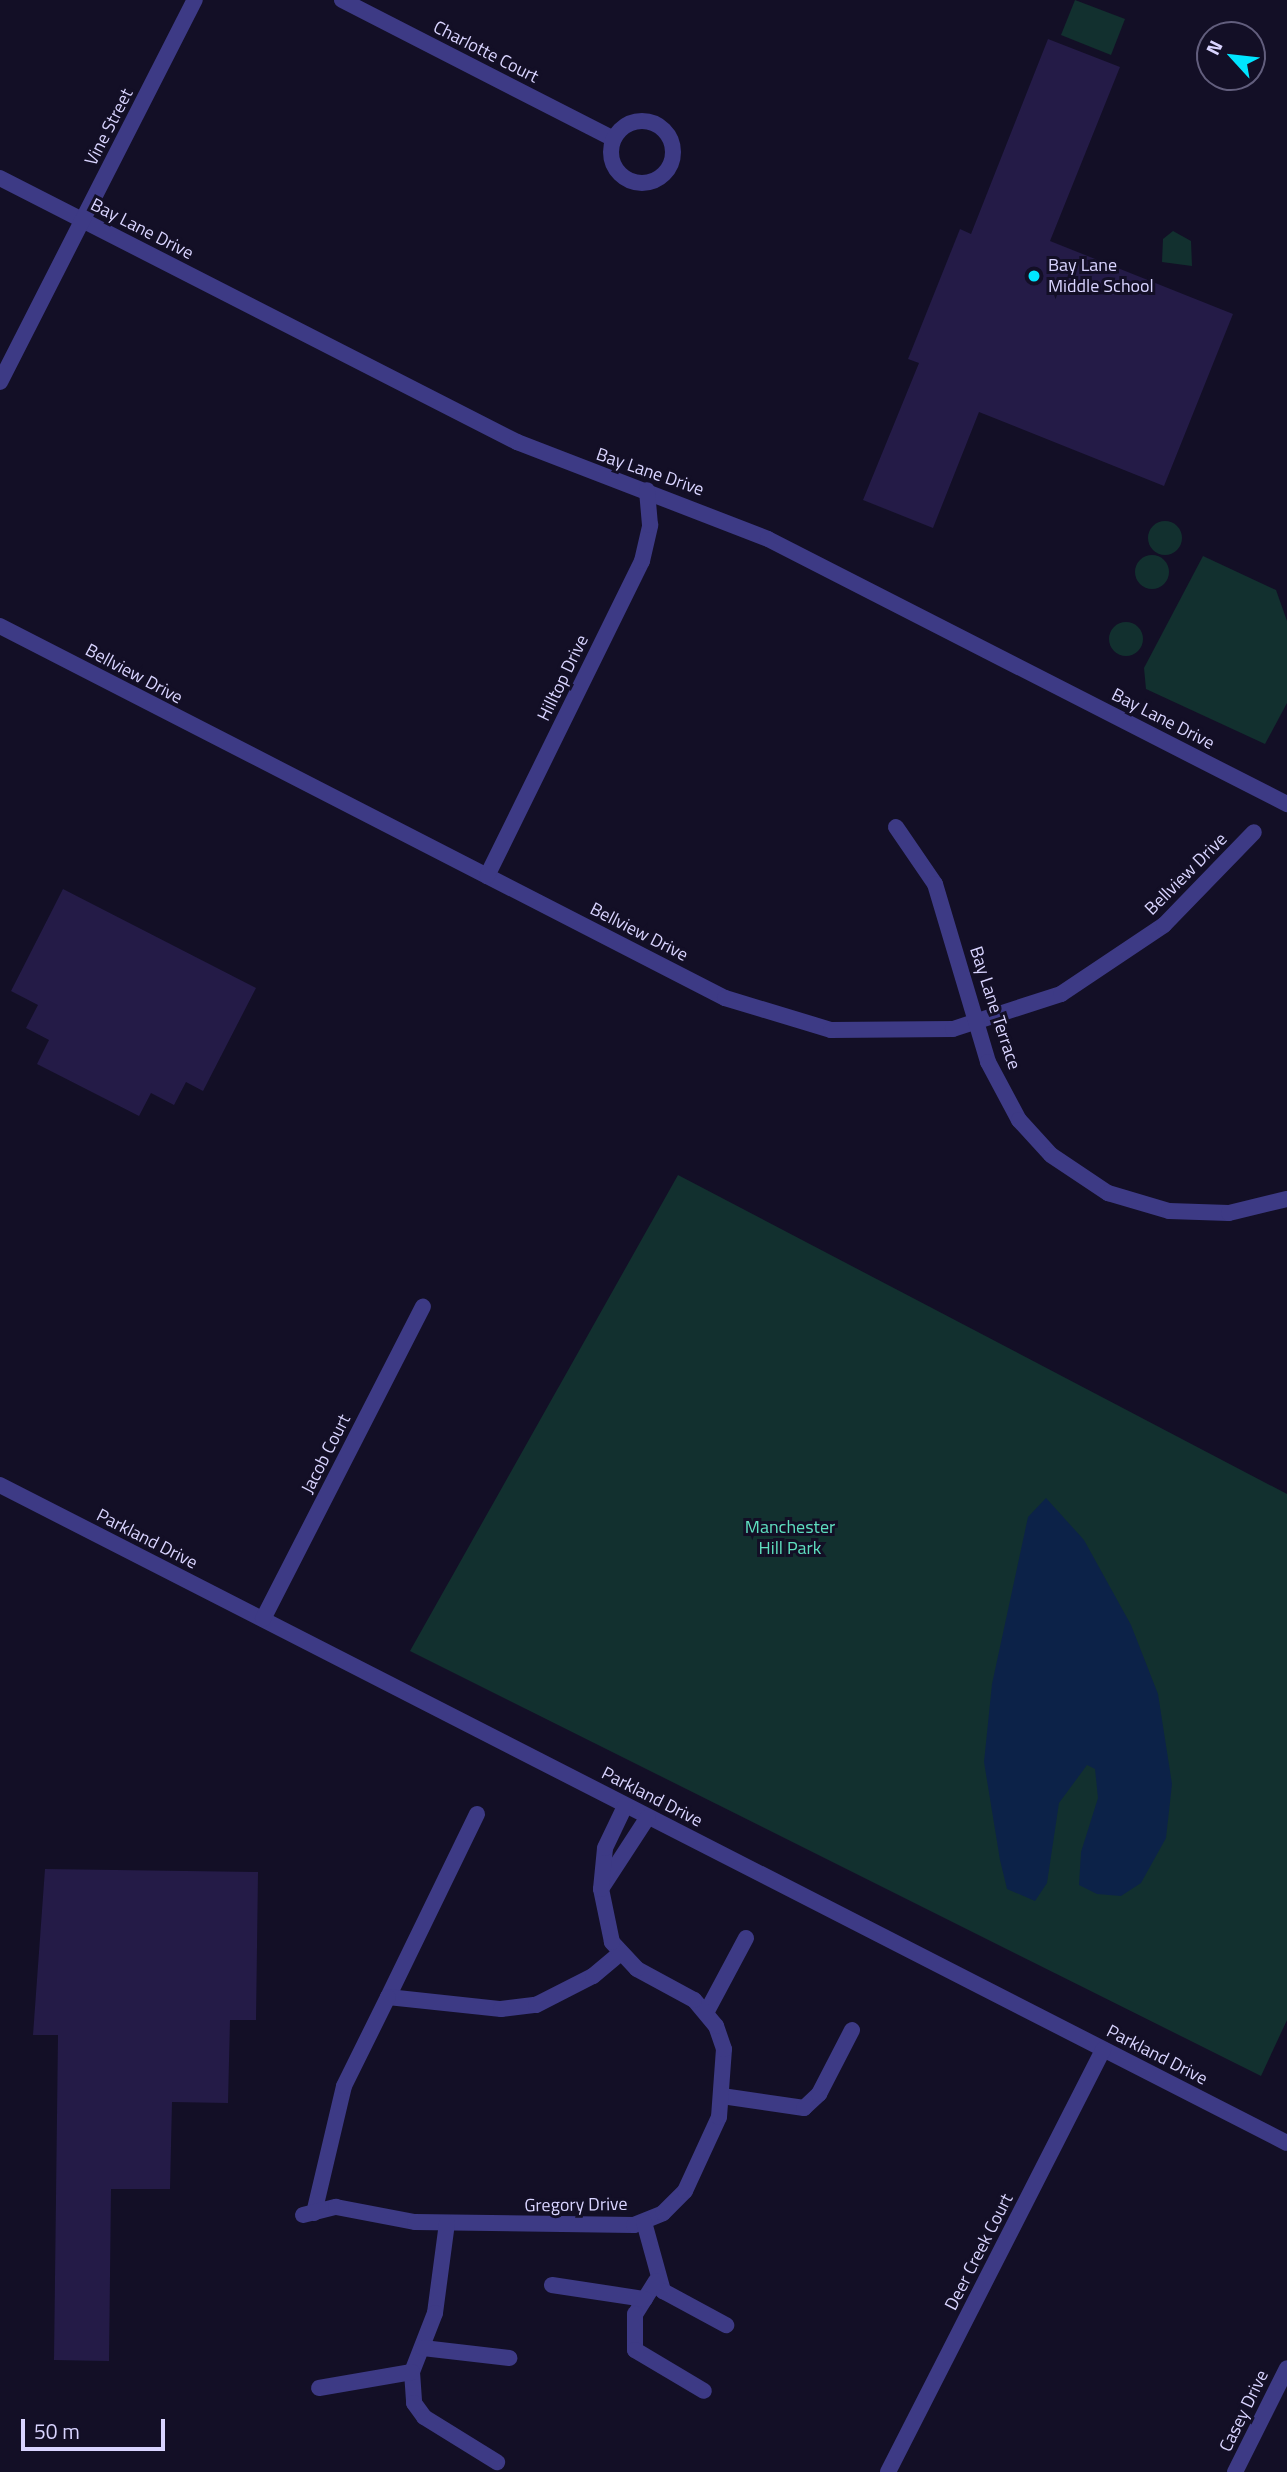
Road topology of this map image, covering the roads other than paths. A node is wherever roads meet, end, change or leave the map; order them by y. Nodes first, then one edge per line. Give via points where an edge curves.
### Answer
1 (195, 0) edge
2 (342, 0) edge
3 (614, 139) dead end
4 (0, 178) edge
5 (83, 220) junction
6 (0, 382) edge
7 (647, 490) junction
8 (0, 626) edge
9 (1287, 804) edge
10 (896, 827) dead end
11 (1254, 832) dead end
12 (487, 876) junction
13 (977, 1024) junction
14 (1287, 1199) edge
15 (424, 1307) dead end
16 (0, 1485) edge
17 (263, 1619) junction
18 (625, 1806) junction
19 (477, 1814) dead end
20 (648, 1817) junction
21 (601, 1889) junction
22 (746, 1938) dead end
23 (620, 1953) junction
24 (388, 1997) junction
25 (706, 2013) junction
26 (852, 2030) dead end
27 (1103, 2050) junction
28 (722, 2096) junction
29 (1287, 2143) edge
30 (644, 2222) junction
31 (447, 2223) junction
32 (656, 2281) junction
33 (552, 2285) dead end
34 (645, 2298) junction
35 (726, 2325) dead end
36 (423, 2348) junction
37 (509, 2358) dead end
38 (1287, 2368) edge
39 (412, 2372) junction
40 (319, 2388) dead end
41 (704, 2391) dead end
42 (496, 2462) dead end
43 (888, 2472) edge
44 (1235, 2472) edge

1 - 5 street, Vine Street
2 - 3 street, Charlotte Court
4 - 5 street, Bay Lane Drive
5 - 6 street, Vine Street
5 - 7 street, Bay Lane Drive via 517,442
7 - 9 street, Bay Lane Drive via 768,539
7 - 12 street, Hilltop Drive via 650,525 642,561
8 - 12 street, Bellview Drive
10 - 13 street, Bay Lane Terrace via 935,884
11 - 13 street, Bellview Drive via 1132,952 1061,994
12 - 13 street, Bellview Drive via 725,998 776,1017 874,1033
13 - 14 street, Bay Lane Terrace via 988,1062 1019,1120 1088,1182 1128,1201 1189,1213 1229,1213
15 - 17 street, Jacob Court
16 - 17 street, Parkland Drive
17 - 18 street, Parkland Drive
18 - 20 street, Parkland Drive
18 - 21 street via 605,1848
19 - 24 street
20 - 21 street
20 - 27 street, Parkland Drive
21 - 23 street via 606,1923
22 - 25 street
23 - 24 street via 593,1976 536,2005 501,2010
23 - 25 street, Gregory Drive
24 - 31 street, Gregory Drive via 344,2087 309,2214 336,2207
25 - 28 street, Gregory Drive via 724,2049
26 - 28 street via 819,2094 804,2108
27 - 29 street, Parkland Drive
27 - 43 street, Deer Creek Court
28 - 30 street, Gregory Drive via 695,2177 669,2207
30 - 31 street, Gregory Drive via 583,2228
30 - 32 street
31 - 36 street via 435,2314
32 - 34 street
32 - 35 street
33 - 34 street
34 - 41 street via 630,2333 635,2350
36 - 37 street
36 - 39 street
38 - 44 street, Casey Drive
39 - 40 street
39 - 42 street via 414,2403 424,2417

